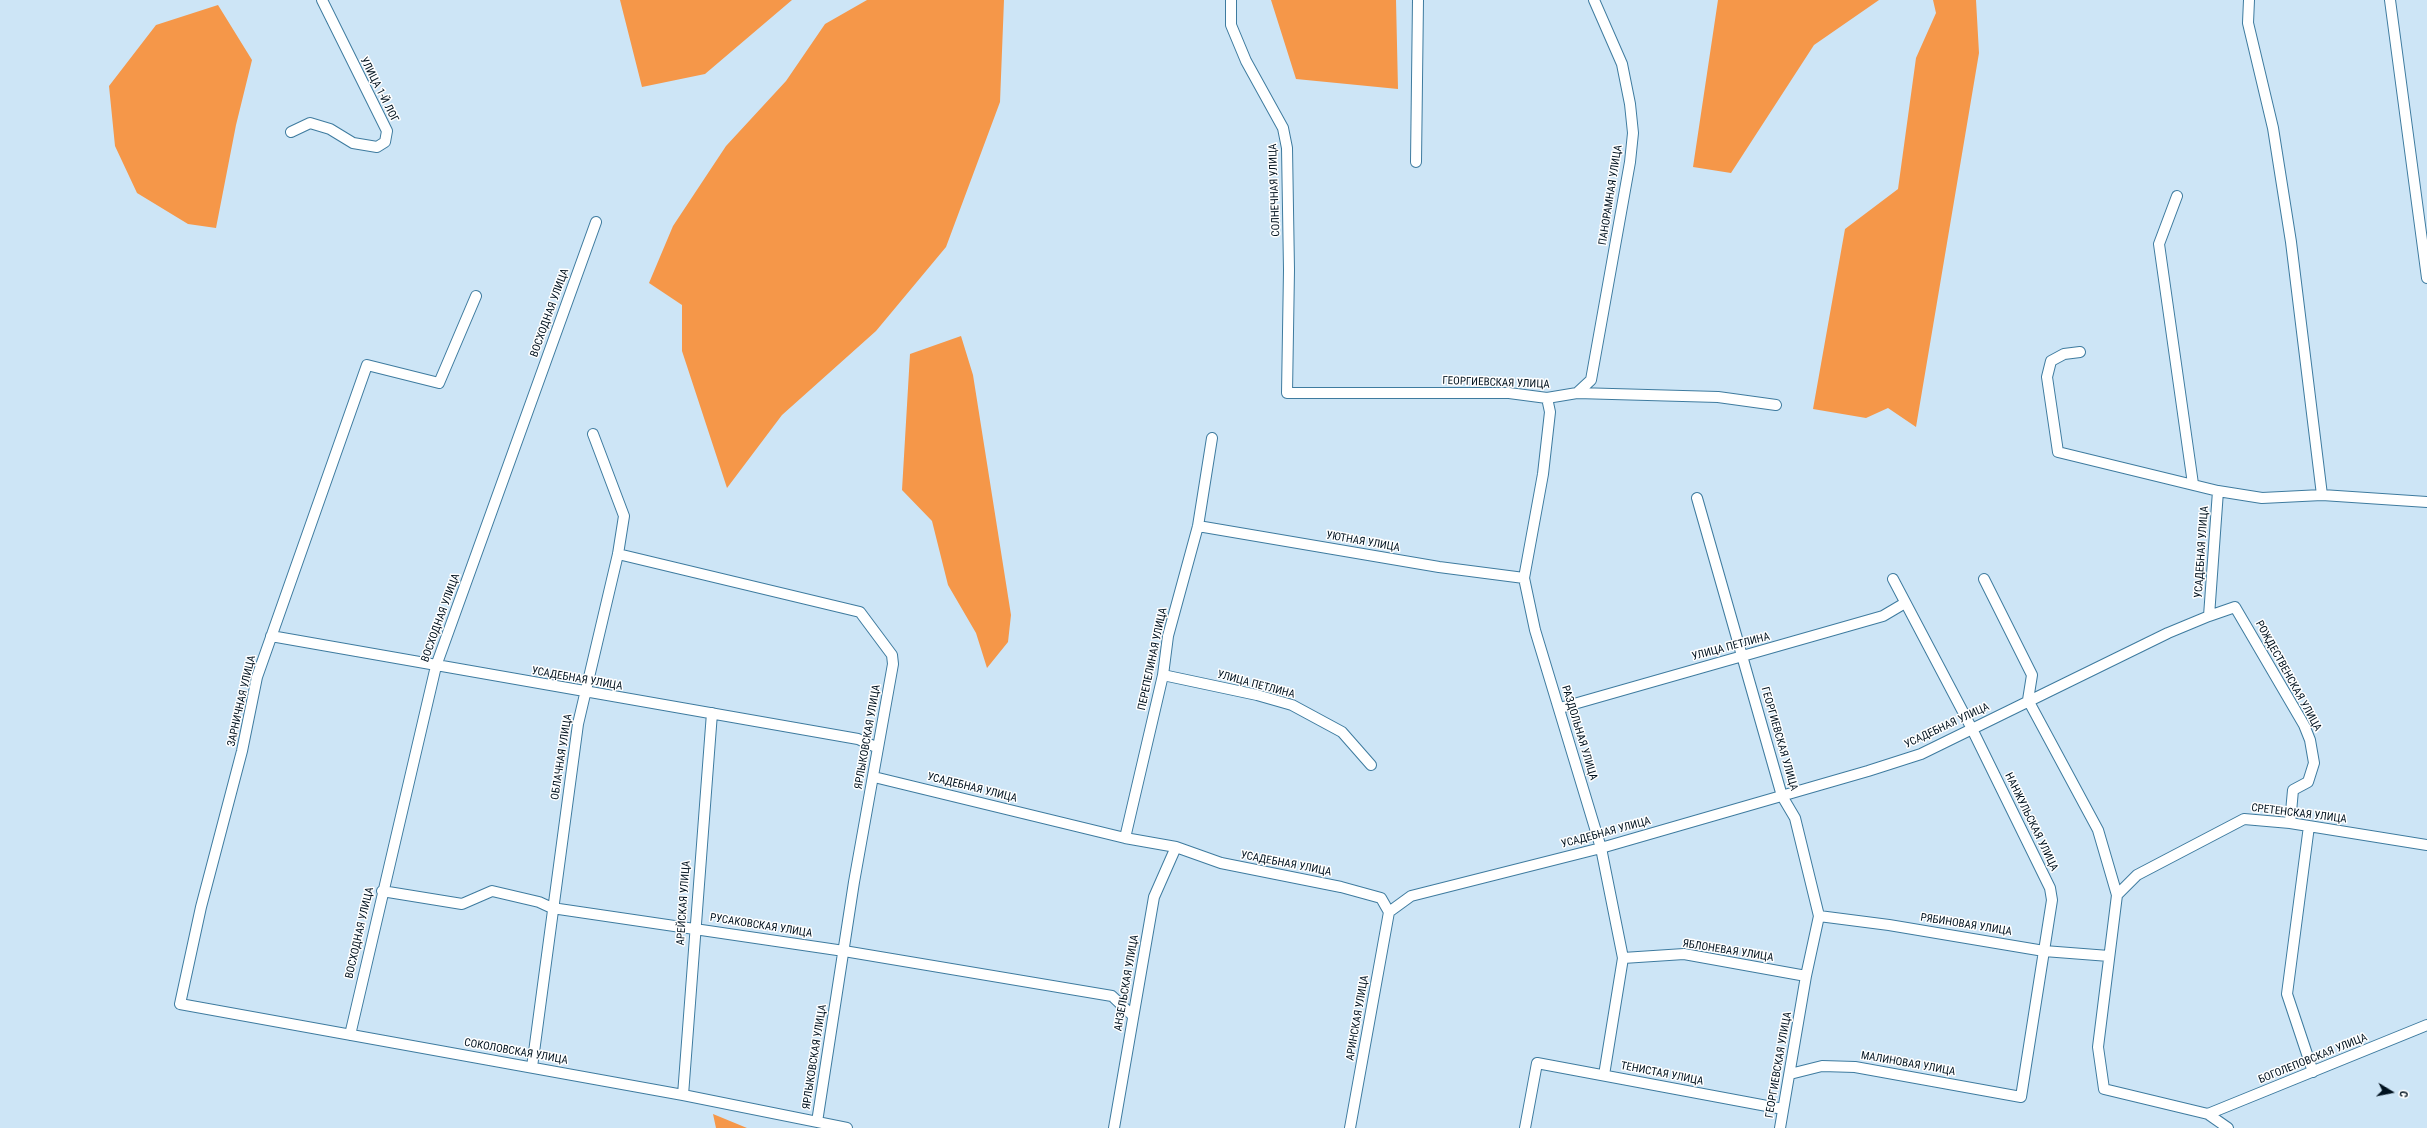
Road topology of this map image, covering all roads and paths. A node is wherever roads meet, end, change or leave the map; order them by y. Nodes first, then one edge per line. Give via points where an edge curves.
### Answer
1 (322, 0) edge
2 (1231, 0) edge
3 (1418, 0) edge
4 (1594, 0) edge
5 (2249, 0) edge
6 (2390, 0) edge
7 (291, 132) dead end
8 (1416, 162) dead end
9 (2177, 196) dead end
10 (596, 222) dead end
11 (2427, 278) edge
12 (476, 296) dead end
13 (2080, 352) dead end
14 (1287, 393) joint
15 (1577, 393) junction
16 (1547, 398) junction
17 (1776, 405) dead end
18 (593, 434) dead end
19 (1212, 438) dead end
20 (2193, 484) junction
21 (2218, 491) junction
22 (2322, 495) junction
23 (1697, 498) dead end
24 (2427, 502) edge
25 (1198, 526) junction
26 (618, 554) junction
27 (1524, 578) junction
28 (1984, 579) dead end
29 (1893, 580) dead end
30 (1905, 603) junction
31 (2209, 616) junction
32 (271, 636) junction
33 (1743, 656) junction
34 (436, 666) junction
35 (1163, 675) junction
36 (587, 693) junction
37 (2028, 700) junction
38 (1560, 708) junction
39 (712, 713) junction
40 (1972, 729) junction
41 (878, 748) junction
42 (1371, 764) dead end
43 (874, 777) junction
44 (1782, 796) junction
45 (2290, 823) junction
46 (2309, 826) junction
47 (1125, 838) junction
48 (2427, 845) edge
49 (1176, 847) junction
50 (1601, 848) junction
51 (382, 891) junction
52 (2118, 895) junction
53 (552, 908) junction
54 (1389, 912) junction
55 (1819, 916) junction
56 (695, 928) junction
57 (2044, 950) junction
58 (844, 951) junction
59 (2109, 956) junction
60 (1623, 958) junction
61 (1806, 976) junction
62 (180, 1004) joint
63 (1133, 1016) junction
64 (2427, 1025) edge
65 (350, 1035) junction
66 (532, 1067) junction
67 (2313, 1072) junction
68 (1790, 1074) junction
69 (1604, 1076) junction
70 (683, 1095) junction
71 (2021, 1097) joint
72 (1783, 1109) junction
73 (2208, 1114) junction
74 (817, 1122) junction
75 (847, 1128) edge
76 (1114, 1128) edge
77 (1350, 1128) edge
78 (1525, 1128) edge
79 (1780, 1128) edge
80 (2228, 1128) edge

1 - 7 street, УЛИЦА 1-Й ЛОГ via 387,131 385,142 377,147 353,143 330,129 310,123
2 - 14 street, СОЛНЕЧНАЯ УЛИЦА via 1230,25 1246,61 1283,128 1288,148 1290,270
3 - 8 street
4 - 15 street, ПАНОРАМНАЯ УЛИЦА via 1622,64 1633,133 1591,380
5 - 22 street via 2248,23 2273,128 2291,242
6 - 11 street
9 - 20 street via 2159,244
10 - 34 street, ВОСХОДНАЯ УЛИЦА
12 - 32 street, ЗАРНИЧНАЯ УЛИЦА via 439,383 367,365
13 - 20 street via 2064,354 2051,361 2047,377 2058,452
14 - 16 street, ГЕОРГИЕВСКАЯ УЛИЦА via 1509,393
15 - 16 street, ГЕОРГИЕВСКАЯ УЛИЦА
15 - 17 street, ГЕОРГИЕВСКАЯ УЛИЦА via 1718,397
16 - 27 street, РАЗДОЛЬНАЯ УЛИЦА via 1550,412 1543,474
18 - 26 street, ОБЛАЧНАЯ УЛИЦА via 624,516
19 - 25 street, ПЕРЕПЕЛИНАЯ УЛИЦА
20 - 21 street
21 - 22 street via 2262,498
21 - 31 street, УСАДЕБНАЯ УЛИЦА
22 - 24 street
23 - 33 street, ГЕОРГИЕВСКАЯ УЛИЦА
25 - 27 street, УЮТНАЯ УЛИЦА via 1439,567
25 - 35 street, ПЕРЕПЕЛИНАЯ УЛИЦА via 1168,636
26 - 36 street, ОБЛАЧНАЯ УЛИЦА
26 - 41 street, ЯРЛЫКОВСКАЯ УЛИЦА via 860,612 892,655 893,664
27 - 38 street, РАЗДОЛЬНАЯ УЛИЦА via 1535,630
28 - 37 street via 2032,675
29 - 30 street, НАНЖУЛЬСКАЯ УЛИЦА
30 - 33 street, УЛИЦА ПЕТЛИНА via 1883,616
30 - 40 street, НАНЖУЛЬСКАЯ УЛИЦА
31 - 37 street, УСАДЕБНАЯ УЛИЦА
31 - 45 street, РОЖДЕСТВЕНСКАЯ УЛИЦА via 2235,607 2310,740 2314,763 2308,782 2293,790
32 - 34 street, УСАДЕБНАЯ УЛИЦА
32 - 62 street, ЗАРНИЧНАЯ УЛИЦА via 258,677 242,751 201,907
33 - 38 street, УЛИЦА ПЕТЛИНА
33 - 44 street, ГЕОРГИЕВСКАЯ УЛИЦА
34 - 36 street, УСАДЕБНАЯ УЛИЦА
34 - 51 street, ВОСХОДНАЯ УЛИЦА
35 - 42 street, УЛИЦА ПЕТЛИНА via 1292,705 1342,732
35 - 47 street, ПЕРЕПЕЛИНАЯ УЛИЦА
36 - 39 street, УСАДЕБНАЯ УЛИЦА
36 - 53 street, ОБЛАЧНАЯ УЛИЦА via 578,724
37 - 40 street, УСАДЕБНАЯ УЛИЦА
37 - 52 street via 2098,830
38 - 50 street, РАЗДОЛЬНАЯ УЛИЦА
39 - 41 street, УСАДЕБНАЯ УЛИЦА via 858,739
39 - 56 street, АРЕЙСКАЯ УЛИЦА
40 - 44 street, УСАДЕБНАЯ УЛИЦА via 1921,754
40 - 57 street, НАНЖУЛЬСКАЯ УЛИЦА via 2050,888 2052,900
41 - 43 street, ЯРЛЫКОВСКАЯ УЛИЦА
43 - 47 street, УСАДЕБНАЯ УЛИЦА
43 - 58 street, ЯРЛЫКОВСКАЯ УЛИЦА
44 - 50 street, УСАДЕБНАЯ УЛИЦА
44 - 55 street, ГЕОРГИЕВСКАЯ УЛИЦА via 1796,818
45 - 46 street, СРЕТЕНСКАЯ УЛИЦА
45 - 52 street, СРЕТЕНСКАЯ УЛИЦА via 2244,819 2137,875
46 - 48 street, СРЕТЕНСКАЯ УЛИЦА
46 - 67 street via 2287,994
47 - 49 street, УСАДЕБНАЯ УЛИЦА
49 - 54 street, УСАДЕБНАЯ УЛИЦА via 1221,863 1341,887 1382,898
49 - 63 street, АНЗЕЛЬСКАЯ УЛИЦА via 1154,897
50 - 54 street, УСАДЕБНАЯ УЛИЦА via 1411,896
50 - 60 street, РАЗДОЛЬНАЯ УЛИЦА
51 - 53 street, РУСАКОВСКАЯ УЛИЦА via 462,904 492,891 539,902
51 - 65 street, ВОСХОДНАЯ УЛИЦА
52 - 59 street
53 - 56 street, РУСАКОВСКАЯ УЛИЦА
53 - 66 street, ОБЛАЧНАЯ УЛИЦА
54 - 77 street, АРИНСКАЯ УЛИЦА
55 - 57 street, РЯБИНОВАЯ УЛИЦА
55 - 61 street, ГЕОРГИЕВСКАЯ УЛИЦА
56 - 58 street, РУСАКОВСКАЯ УЛИЦА
56 - 70 street, АРЕЙСКАЯ УЛИЦА
57 - 59 street, РЯБИНОВАЯ УЛИЦА
57 - 71 street, НАНЖУЛЬСКАЯ УЛИЦА
58 - 63 street, РУСАКОВСКАЯ УЛИЦА via 1112,996
58 - 74 street, ЯРЛЫКОВСКАЯ УЛИЦА
59 - 73 street via 2098,1047 2104,1089
60 - 61 street, ЯБЛОНЕВАЯ УЛИЦА via 1684,954
60 - 69 street, РАЗДОЛЬНАЯ УЛИЦА
61 - 68 street, ГЕОРГИЕВСКАЯ УЛИЦА
62 - 65 street, СОКОЛОВСКАЯ УЛИЦА
63 - 76 street, АНЗЕЛЬСКАЯ УЛИЦА
64 - 67 street, БОГОЛЕПОВСКАЯ УЛИЦА
65 - 66 street, СОКОЛОВСКАЯ УЛИЦА
66 - 70 street, СОКОЛОВСКАЯ УЛИЦА
67 - 73 street, БОГОЛЕПОВСКАЯ УЛИЦА
68 - 71 street, МАЛИНОВАЯ УЛИЦА via 1822,1066 1855,1067
68 - 72 street, ГЕОРГИЕВСКАЯ УЛИЦА
69 - 72 street, ТЕНИСТАЯ УЛИЦА
69 - 78 street, ТЕНИСТАЯ УЛИЦА via 1537,1063
70 - 74 street, СОКОЛОВСКАЯ УЛИЦА
72 - 79 street, ГЕОРГИЕВСКАЯ УЛИЦА
73 - 80 street
74 - 75 street, СОКОЛОВСКАЯ УЛИЦА

